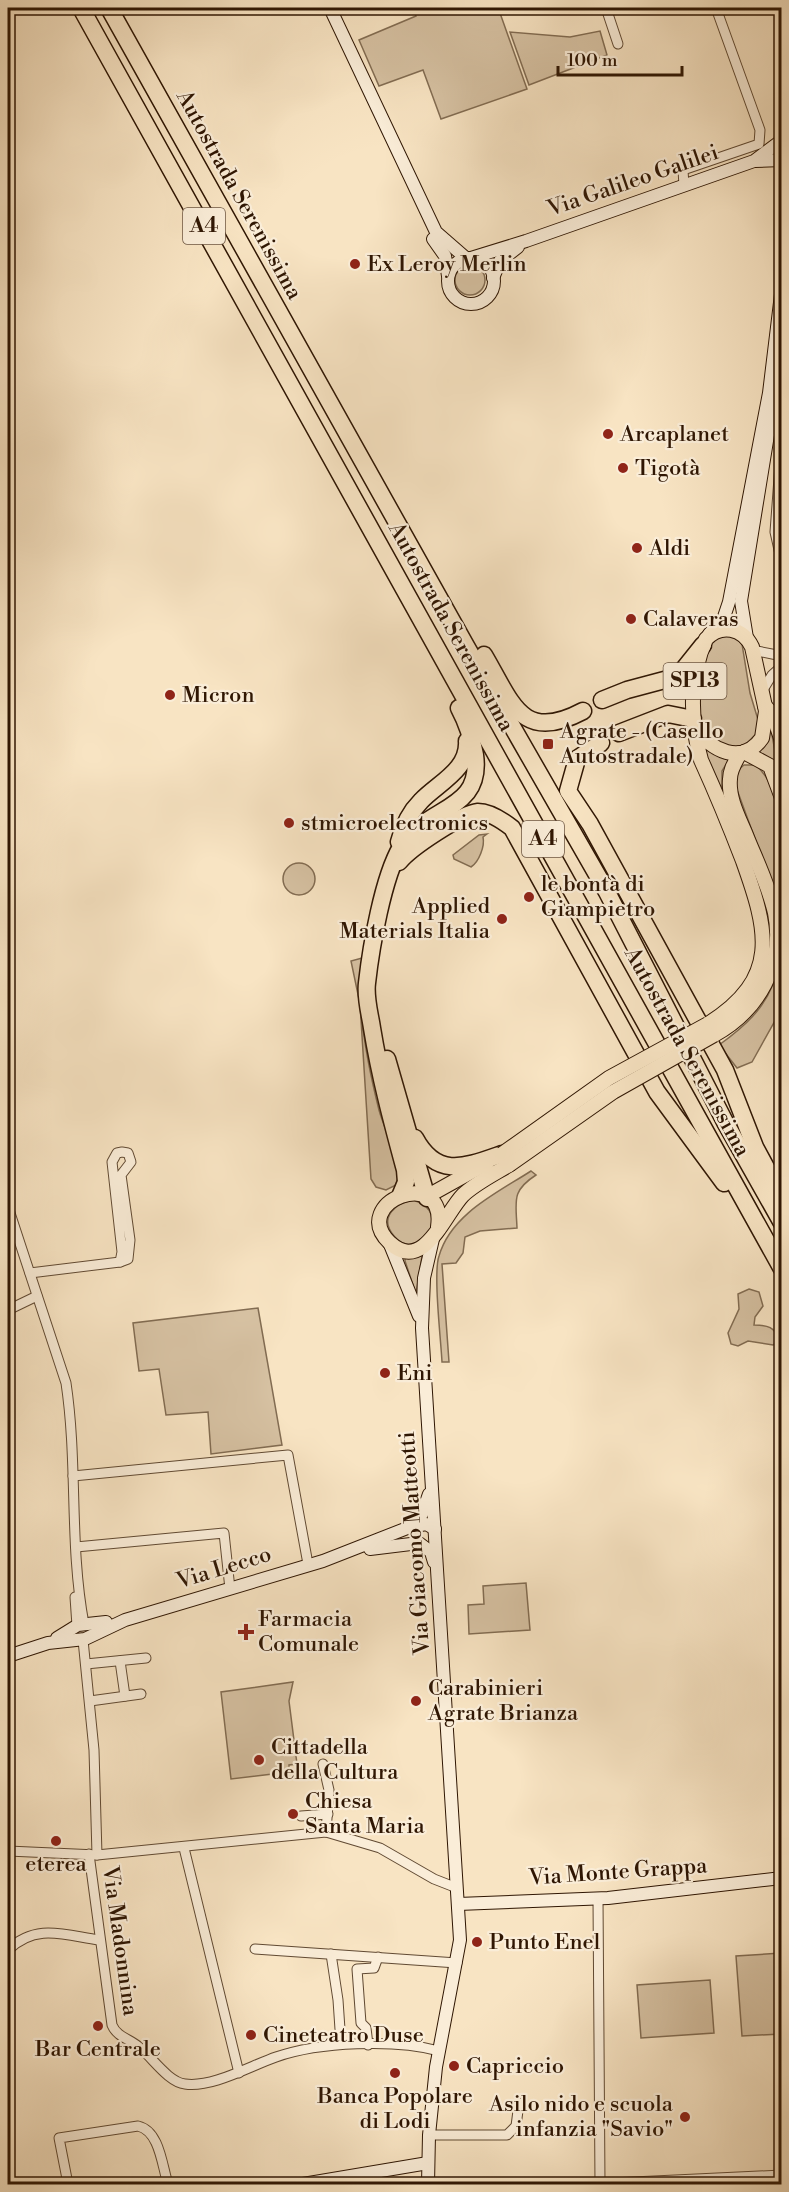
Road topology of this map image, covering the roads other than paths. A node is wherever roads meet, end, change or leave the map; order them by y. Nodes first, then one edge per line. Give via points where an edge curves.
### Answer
1 (81, 8) edge
2 (109, 8) edge
3 (330, 8) edge
4 (606, 8) edge
5 (716, 8) edge
6 (618, 44) dead end
7 (361, 75) junction
8 (782, 140) edge
9 (782, 160) edge
10 (754, 161) junction
11 (684, 186) junction
12 (526, 241) junction
13 (469, 258) junction
14 (448, 276) junction
15 (493, 278) junction
16 (782, 286) edge
17 (782, 335) edge
18 (782, 438) edge
19 (325, 446) junction
20 (782, 563) edge
21 (705, 641) junction
22 (749, 644) junction
23 (466, 646) junction
24 (782, 656) edge
25 (782, 666) edge
26 (763, 699) junction
27 (602, 700) dead end
28 (583, 711) dead end
29 (465, 719) junction
30 (694, 723) junction
31 (619, 733) dead end
32 (782, 741) edge
33 (601, 743) dead end
34 (742, 753) junction
35 (782, 798) edge
36 (396, 856) junction
37 (389, 874) junction
38 (367, 995) junction
39 (711, 1030) junction
40 (403, 1113) junction
41 (506, 1159) junction
42 (401, 1194) junction
43 (426, 1197) junction
44 (782, 1197) edge
45 (8, 1207) edge
46 (782, 1223) edge
47 (436, 1233) junction
48 (762, 1233) junction
49 (389, 1242) junction
50 (120, 1262) junction
51 (782, 1269) edge
52 (30, 1273) junction
53 (37, 1296) junction
54 (8, 1310) edge
55 (422, 1328) junction
56 (431, 1475) junction
57 (74, 1476) junction
58 (410, 1527) junction
59 (435, 1529) junction
60 (385, 1545) junction
61 (76, 1547) junction
62 (334, 1557) junction
63 (308, 1564) junction
64 (438, 1575) junction
65 (230, 1588) junction
66 (82, 1631) junction
67 (8, 1656) edge
68 (146, 1658) dead end
69 (120, 1661) junction
70 (86, 1664) junction
71 (141, 1694) dead end
72 (125, 1696) junction
73 (90, 1701) junction
74 (323, 1764) dead end
75 (328, 1814) junction
76 (301, 1816) dead end
77 (326, 1832) junction
78 (184, 1848) junction
79 (8, 1851) edge
80 (93, 1855) junction
81 (782, 1878) edge
82 (457, 1888) junction
83 (598, 1898) junction
84 (458, 1904) junction
85 (99, 1940) junction
86 (255, 1948) dead end
87 (8, 1950) edge
88 (331, 1954) junction
89 (378, 1957) junction
90 (457, 1963) junction
91 (341, 2044) junction
92 (368, 2045) junction
93 (439, 2051) junction
94 (239, 2073) junction
95 (519, 2103) dead end
96 (429, 2135) junction
97 (428, 2163) junction
98 (782, 2175) edge
99 (68, 2184) edge
100 (168, 2184) edge
101 (303, 2184) edge
102 (428, 2184) edge
103 (591, 2184) edge
104 (600, 2184) edge

1 - 19 highway, Autostrada Serenissima / A4
2 - 23 highway, Autostrada Serenissima / A4
3 - 7 street
4 - 6 street
5 - 11 street via 760,130 759,144 683,170
7 - 13 street via 436,232
7 - 14 street via 364,91 422,217 446,256
8 - 10 street, Via Galileo Galilei
9 - 10 street, Via Galileo Galilei
10 - 11 street, Via Galileo Galilei
11 - 12 street, Via Galileo Galilei
12 - 13 street, Via Galileo Galilei
12 - 15 street, Via Galileo Galilei via 500,261
13 - 14 street via 456,263
13 - 15 street via 488,266
14 - 15 street via 451,293 466,304 486,298
16 - 21 street, SP13 via 769,393 729,602 723,620
17 - 22 street, SP13 via 741,601
18 - 20 street via 776,532
19 - 29 highway
19 - 48 highway, Autostrada Serenissima / A4
21 - 22 main road, SP13 via 730,629
21 - 27 highway via 672,678
21 - 30 main road, SP13 via 694,690
22 - 24 street
22 - 26 main road, SP13
23 - 28 highway via 480,650 527,719 556,723
23 - 46 highway, Autostrada Serenissima / A4 via 607,892 725,1122
25 - 26 street via 772,675
26 - 32 main road
26 - 34 main road, SP13 via 766,722 762,738
29 - 36 highway via 468,745 464,761 407,818
29 - 36 highway via 476,766 471,789 459,801 417,826
30 - 31 highway via 668,714
30 - 34 main road, SP13 via 716,749
30 - 39 main road via 702,760 759,904 764,938 757,969 744,994
33 - 44 highway via 578,759 568,791 725,1070 755,1147
34 - 35 main road via 770,766
34 - 39 main road via 730,773 731,792 768,889 777,940 770,974 760,994 738,1019
36 - 37 highway
37 - 38 highway
37 - 48 highway via 410,850 469,815 486,813 507,824 657,1092
38 - 40 highway
38 - 42 highway via 385,1099 405,1170
39 - 41 main road, bridge via 609,1078
40 - 41 highway via 420,1146 437,1164 456,1166
40 - 43 highway
41 - 43 main road
41 - 47 main road via 465,1194
42 - 43 main road
42 - 49 main road via 388,1202 381,1217 382,1230
43 - 47 main road via 438,1214
45 - 52 street, Via Madonnina
47 - 49 main road via 424,1247 412,1251
47 - 55 street, Via Giacomo Matteotti via 424,1278
48 - 51 highway, Autostrada Serenissima / A4
49 - 55 street, Via Giacomo Matteotti
50 - 50 street via 129,1259 130,1240 121,1175 130,1162 128,1154 122,1152 112,1162
50 - 52 street
52 - 53 street, Via Madonnina
53 - 54 street
53 - 57 street, Via Madonnina via 66,1383
55 - 56 street, Via Giacomo Matteotti
56 - 58 street via 425,1509
56 - 59 street, Via Giacomo Matteotti
57 - 61 street, Via Madonnina
57 - 63 street via 288,1455
58 - 59 street, Via Lecco via 426,1524
58 - 62 street, Via Lecco
59 - 60 street, Via Lecco
59 - 64 street, Via Giacomo Matteotti
60 - 62 street, Via Lecco
60 - 64 street, Via Lecco via 423,1545 431,1552
61 - 65 street via 224,1533
61 - 66 street, Via Madonnina
62 - 63 street, Via Lecco
63 - 65 street, Via Lecco
64 - 82 street, Via Giacomo Matteotti
65 - 66 street, Via Lecco
66 - 67 street, Via Lecco
66 - 70 street, Via Madonnina
68 - 69 street
69 - 70 street
69 - 72 street
70 - 73 street, Via Madonnina
71 - 72 street
72 - 73 street
73 - 80 street, Via Madonnina
74 - 75 street via 329,1790
75 - 76 street
75 - 77 street
77 - 78 street
77 - 82 street via 380,1848
78 - 80 street
78 - 94 street
79 - 80 street
80 - 85 street, Via Madonnina
81 - 83 street, Via Monte Grappa
82 - 84 street, Via Giacomo Matteotti
83 - 84 street, Via Monte Grappa
83 - 104 street
84 - 90 street, Via Giacomo Matteotti
85 - 87 street via 40,1932 26,1936
85 - 94 street, Via Madonnina via 115,2032 184,2084
86 - 88 street
88 - 89 street
88 - 91 street
89 - 90 street
89 - 92 street via 374,1968 357,1969 361,2023 366,2028
90 - 93 street, Via Giacomo Matteotti
91 - 92 street
91 - 94 street via 300,2050
92 - 93 street
93 - 96 street, Via Giacomo Matteotti
95 - 96 street via 516,2126 507,2135
96 - 97 street, Via Giacomo Matteotti
97 - 101 street
97 - 102 street, Via Giacomo Matteotti
98 - 104 street
99 - 100 street via 58,2138 138,2126 153,2136
103 - 104 street

